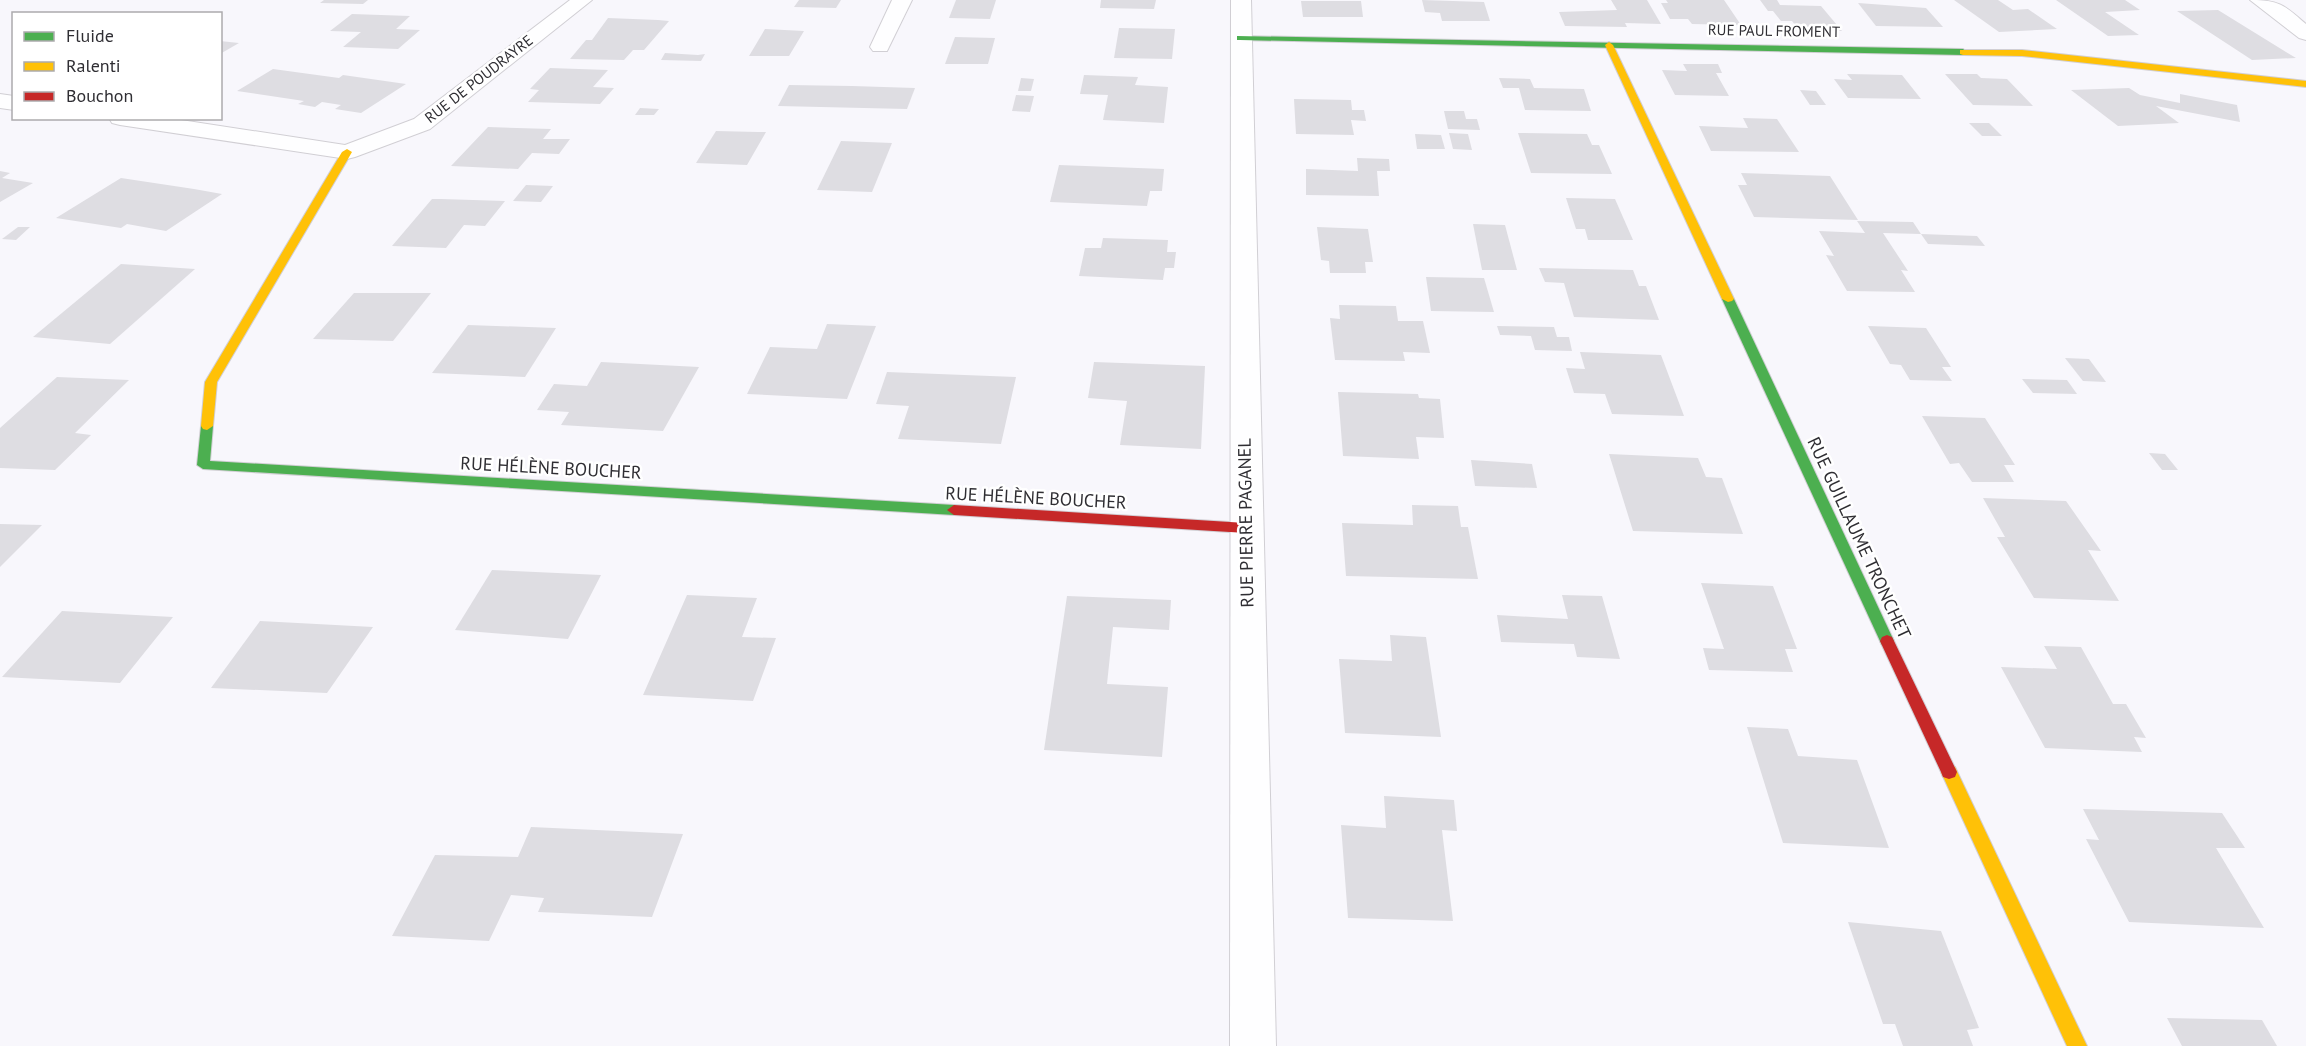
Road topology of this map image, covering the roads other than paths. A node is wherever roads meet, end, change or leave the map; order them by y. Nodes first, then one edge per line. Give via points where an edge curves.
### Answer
1 (582, 0) edge
2 (902, 0) edge
3 (1241, 0) edge
4 (2260, 0) edge
5 (2306, 34) edge
6 (1240, 38) junction
7 (1609, 45) junction
8 (880, 47) dead end
9 (2306, 84) edge
10 (133, 120) edge
11 (347, 152) junction
12 (1246, 528) junction
13 (1253, 1046) edge
14 (2077, 1046) edge

1 - 11 street, RUE DE POUDRAYRE via 422,124
2 - 8 street
3 - 6 street, RUE PIERRE PAGANEL
4 - 5 street via 2282,12
6 - 7 street, RUE PAUL FROMENT
6 - 12 street, RUE PIERRE PAGANEL
7 - 9 street, RUE PAUL FROMENT via 2022,52
7 - 14 street, RUE GUILLAUME TRONCHET
10 - 11 street, RUE DE POUDRAYRE
11 - 12 street, RUE HÉLÈNE BOUCHER via 211,382 203,465
12 - 13 street, RUE PIERRE PAGANEL

